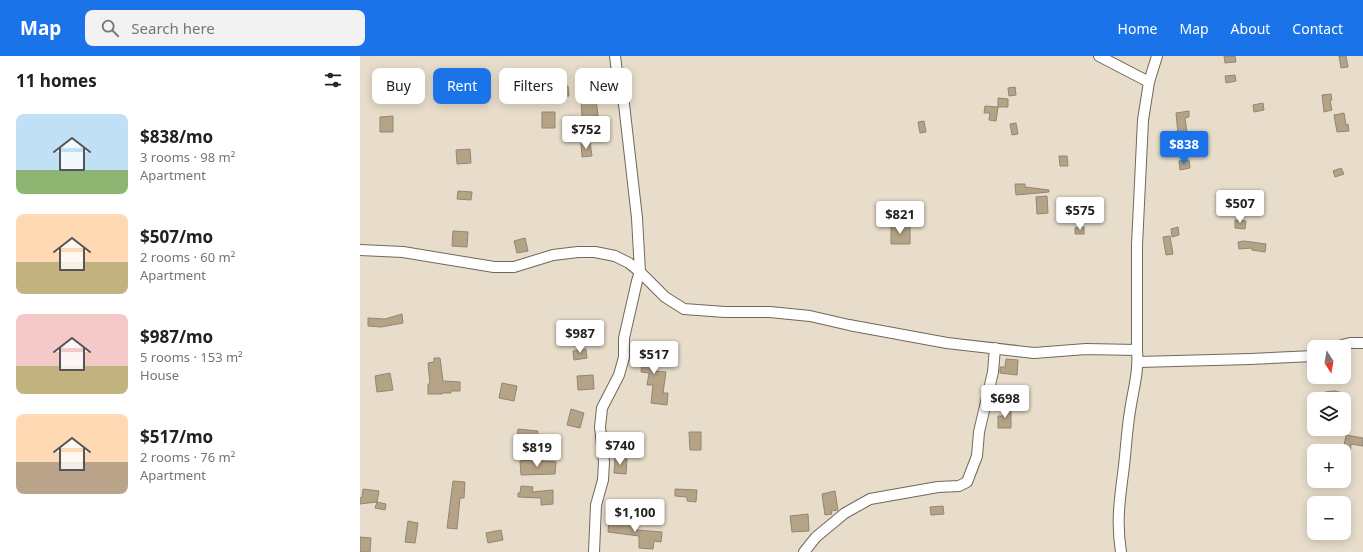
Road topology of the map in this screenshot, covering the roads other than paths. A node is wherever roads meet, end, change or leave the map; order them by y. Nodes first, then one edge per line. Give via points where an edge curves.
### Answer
1 (615, 56) edge
2 (1099, 56) edge
3 (1157, 56) edge
4 (1149, 82) junction
5 (360, 250) edge
6 (640, 272) junction
7 (1351, 343) edge
8 (1363, 343) edge
9 (995, 348) junction
10 (1137, 350) junction
11 (1307, 356) edge
12 (1138, 362) junction
13 (594, 552) edge
14 (804, 552) edge
15 (1121, 552) edge

1 - 6 street via 631,160
2 - 4 street
3 - 4 street
4 - 10 street via 1142,128 1137,245
5 - 6 street via 403,252 494,267 514,267 553,255 595,252 615,256
6 - 9 street via 665,297 684,309 810,316 947,342
6 - 13 street via 624,338 624,357 619,375 602,408 600,427 603,480 596,505
7 - 8 street
9 - 10 street via 1034,353 1086,349
9 - 14 street via 977,456 967,482 959,486 938,487 870,499 845,512 816,537
10 - 12 street
11 - 12 street
12 - 15 street via 1119,501 1118,532

